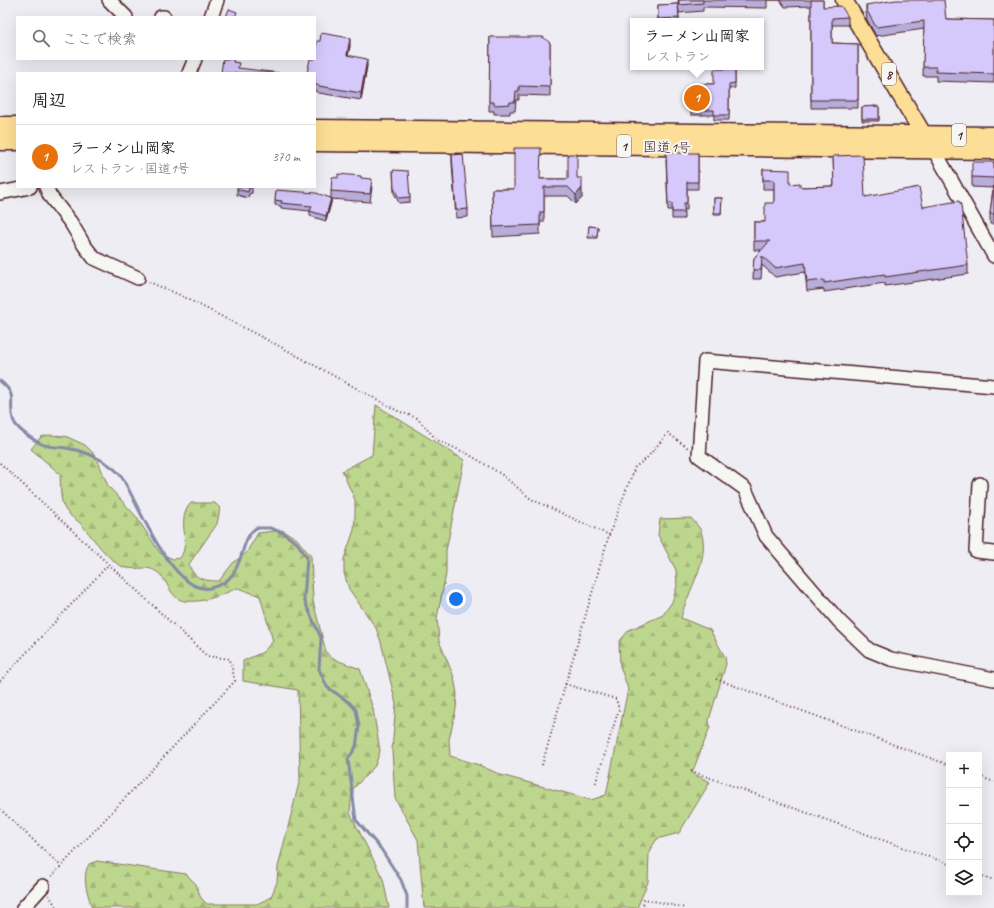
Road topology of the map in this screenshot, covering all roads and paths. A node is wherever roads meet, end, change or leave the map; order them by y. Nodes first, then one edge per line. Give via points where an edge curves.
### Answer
1 (109, 0) edge
2 (217, 0) edge
3 (844, 0) edge
4 (125, 16) edge
5 (211, 16) edge
6 (196, 60) edge
7 (190, 72) edge
8 (0, 126) edge
9 (16, 126) edge
10 (316, 129) edge
11 (994, 136) edge
12 (503, 138) junction
13 (0, 141) edge
14 (16, 141) edge
15 (928, 141) junction
16 (316, 142) edge
17 (994, 150) edge
18 (26, 188) edge
19 (46, 188) edge
20 (0, 194) edge
21 (994, 256) edge
22 (138, 278) joint
23 (994, 386) edge
24 (699, 456) junction
25 (0, 463) edge
26 (980, 484) dead end
27 (609, 535) junction
28 (994, 553) edge
29 (109, 564) junction
30 (716, 679) dead end
31 (994, 679) edge
32 (0, 681) edge
33 (565, 684) junction
34 (946, 764) edge
35 (542, 765) dead end
36 (691, 771) dead end
37 (982, 777) edge
38 (994, 782) edge
39 (596, 785) dead end
40 (0, 809) edge
41 (946, 863) edge
42 (61, 866) junction
43 (982, 875) edge
44 (994, 880) edge
45 (43, 886) junction
46 (23, 908) edge
47 (57, 908) edge
48 (643, 908) edge
49 (686, 908) edge

1 - 4 street
2 - 5 street
3 - 15 main road, 8
6 - 7 street
8 - 9 highway
10 - 12 highway, 国道1号 / 1
11 - 15 highway, 国道1号 / 1
12 - 15 highway, 国道1号 / 1
12 - 16 highway, 国道1号 / 1
13 - 14 highway
15 - 17 highway, 国道1号 / 1
15 - 21 street
18 - 20 street
19 - 22 street via 94,258
22 - 27 path via 180,296 281,347 398,411 410,414 437,440 468,454 501,474 531,499
23 - 24 street via 705,361
24 - 27 path via 668,433 646,459 635,467
24 - 31 street via 745,489 766,536 838,621 868,650 892,659
25 - 29 path
26 - 28 street via 976,552
27 - 33 path
29 - 32 path
29 - 42 path via 207,656 230,659 235,681
30 - 34 path
33 - 35 path
33 - 39 path via 616,699 619,709
36 - 41 path
37 - 38 path
40 - 42 path
42 - 45 path
43 - 44 path
45 - 46 street
45 - 47 path
48 - 49 path via 644,899

